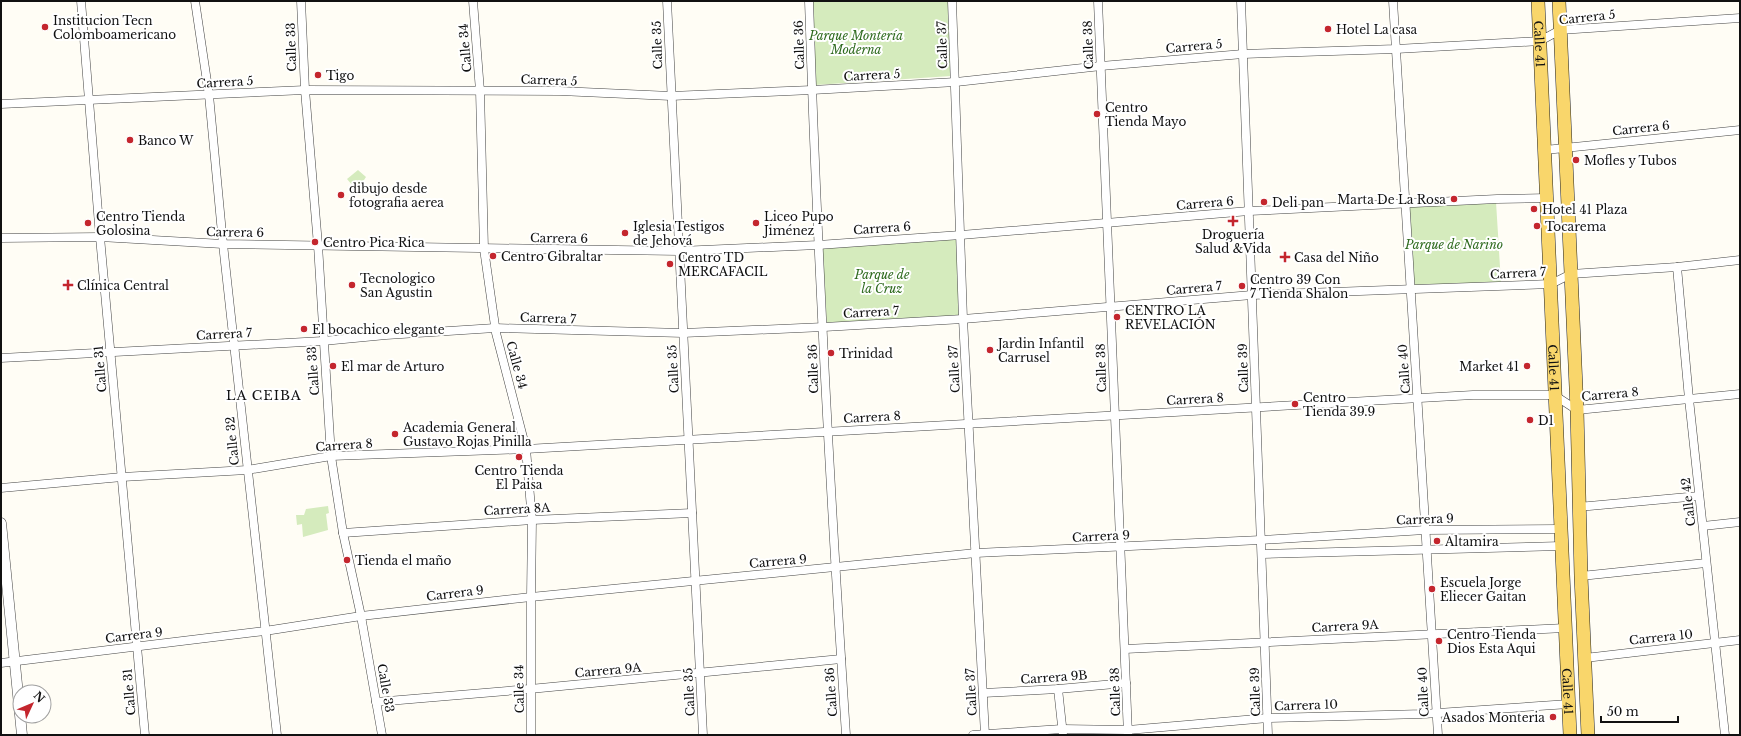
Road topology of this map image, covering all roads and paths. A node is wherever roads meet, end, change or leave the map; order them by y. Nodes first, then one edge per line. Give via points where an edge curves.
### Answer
1 (81, 1) edge
2 (195, 1) edge
3 (301, 1) edge
4 (473, 1) edge
5 (667, 1) edge
6 (809, 1) edge
7 (952, 1) edge
8 (1098, 1) edge
9 (1241, 1) edge
10 (1393, 1) edge
11 (1538, 1) edge
12 (1559, 1) edge
13 (1740, 18) edge
14 (1560, 30) junction
15 (1540, 41) junction
16 (1396, 49) junction
17 (1243, 54) junction
18 (1101, 66) junction
19 (956, 82) junction
20 (305, 90) junction
21 (480, 90) junction
22 (812, 90) junction
23 (209, 95) junction
24 (671, 96) junction
25 (89, 100) junction
26 (1, 104) edge
27 (1740, 130) edge
28 (1564, 147) junction
29 (1545, 150) junction
30 (1547, 198) junction
31 (1405, 203) junction
32 (1249, 211) junction
33 (1107, 223) junction
34 (961, 235) junction
35 (100, 237) junction
36 (1, 238) edge
37 (223, 244) junction
38 (318, 245) junction
39 (818, 245) junction
40 (484, 249) junction
41 (679, 251) junction
42 (1740, 260) edge
43 (1677, 267) junction
44 (1571, 274) junction
45 (1551, 284) junction
46 (1410, 288) junction
47 (1252, 295) junction
48 (1111, 308) junction
49 (963, 319) junction
50 (824, 327) junction
51 (495, 328) junction
52 (683, 333) junction
53 (324, 341) junction
54 (235, 345) junction
55 (110, 351) junction
56 (1, 358) edge
57 (1740, 394) edge
58 (1554, 395) junction
59 (1417, 398) junction
60 (1689, 399) junction
61 (1256, 407) junction
62 (1577, 410) junction
63 (1115, 415) junction
64 (968, 424) junction
65 (827, 432) junction
66 (689, 440) junction
67 (526, 449) junction
68 (331, 456) junction
69 (247, 470) junction
70 (122, 477) junction
71 (1, 488) edge
72 (1699, 496) junction
73 (1578, 507) junction
74 (692, 513) junction
75 (532, 520) junction
76 (1740, 522) edge
77 (1, 523) edge
78 (1703, 526) junction
79 (1560, 529) junction
80 (1425, 530) junction
81 (343, 533) junction
82 (1261, 540) junction
83 (1561, 546) junction
84 (1121, 547) junction
85 (1426, 549) junction
86 (976, 553) junction
87 (1262, 554) junction
88 (1706, 563) junction
89 (835, 568) junction
90 (1581, 576) junction
91 (695, 580) junction
92 (530, 597) junction
93 (361, 616) junction
94 (1565, 628) junction
95 (265, 631) junction
96 (1432, 634) junction
97 (1740, 640) edge
98 (1265, 642) junction
99 (1715, 643) junction
100 (137, 646) junction
101 (1125, 649) junction
102 (1585, 658) junction
103 (841, 659) junction
104 (15, 661) junction
105 (1, 663) edge
106 (700, 673) junction
107 (1126, 683) junction
108 (1058, 689) junction
109 (530, 690) junction
110 (983, 694) junction
111 (376, 702) junction
112 (1568, 704) junction
113 (1436, 712) junction
114 (1268, 718) junction
115 (1062, 732) edge
116 (1128, 732) edge
117 (985, 734) edge
118 (22, 735) edge
119 (145, 735) edge
120 (277, 735) edge
121 (382, 735) edge
122 (532, 735) edge
123 (703, 735) edge
124 (846, 735) edge
125 (973, 735) edge
126 (1268, 735) edge
127 (1438, 735) edge
128 (1570, 735) edge
129 (1588, 735) edge
130 (1725, 735) edge

1 - 25 street, Calle 31
2 - 23 street, Calle 32
3 - 20 street, Calle 33
4 - 21 street, Calle 34
5 - 24 street, Calle 35
6 - 22 street, Calle 36
7 - 19 street, Calle 37
8 - 18 street, Calle 38
9 - 17 street, Calle 39
10 - 16 street, Calle 40
11 - 15 main road, Calle 41
12 - 14 main road, Calle 41
13 - 14 street, Carrera 5
14 - 15 street, Carrera 5
14 - 28 main road, Calle 41
15 - 16 street, Carrera 5
15 - 29 main road, Calle 41
16 - 17 street, Carrera 5
16 - 31 street, Calle 40
17 - 18 street, Carrera 5
17 - 32 street, Calle 39
18 - 19 street, Carrera 5
18 - 33 street, Calle 38
19 - 22 street, Carrera 5
19 - 34 street, Calle 37
20 - 21 street, Carrera 5
20 - 23 street, Carrera 5
20 - 38 street, Calle 33
21 - 24 street, Carrera 5
21 - 40 street, Calle 34
22 - 24 street, Carrera 5
22 - 39 street, Calle 36
23 - 25 street, Carrera 5
23 - 37 street, Calle 32
24 - 41 street, Calle 35
25 - 26 street, Carrera 5
25 - 35 street, Calle 31
27 - 28 street, Carrera 6
28 - 29 street, Carrera 6
28 - 44 main road, Calle 41
29 - 30 main road, Calle 41
30 - 31 street, Carrera 6
30 - 45 main road, Calle 41
31 - 32 street, Carrera 6
31 - 46 street, Calle 40
32 - 33 street, Carrera 6
32 - 47 street, Calle 39
33 - 34 street, Carrera 6
33 - 48 street, Calle 38
34 - 39 street, Carrera 6
34 - 49 street, Calle 37
35 - 36 street, Carrera 6
35 - 37 street, Carrera 6
35 - 55 street, Calle 31
37 - 38 street, Carrera 6
37 - 54 street, Calle 32
38 - 40 street, Carrera 6
38 - 53 street, Calle 33
39 - 41 street, Carrera 6
39 - 50 street, Calle 36
40 - 41 street, Carrera 6
40 - 51 street, Calle 34
41 - 52 street, Calle 35
42 - 43 street, Carrera 7
43 - 44 street, Carrera 7
43 - 60 street, Calle 42
44 - 45 street, Carrera 7
44 - 62 main road, Calle 41
45 - 46 street, Carrera 7
45 - 58 main road, Calle 41
46 - 47 street, Carrera 7
46 - 59 street, Calle 40
47 - 48 street, Carrera 7
47 - 61 street, Calle 39
48 - 49 street, Carrera 7
48 - 63 street, Calle 38
49 - 50 street, Carrera 7
49 - 64 street, Calle 37
50 - 52 street, Carrera 7
50 - 65 street, Calle 36
51 - 52 street, Carrera 7
51 - 53 street, Carrera 7
51 - 67 street, Calle 34
52 - 66 street, Calle 35
53 - 54 street, Carrera 7
53 - 68 street, Calle 33
54 - 55 street, Carrera 7
54 - 69 street, Calle 32
55 - 56 street, Carrera 7
55 - 70 street, Calle 31
57 - 60 street, Carrera 8
58 - 59 street, Carrera 8
58 - 62 street, Carrera 8
58 - 79 main road, Calle 41
59 - 61 street, Carrera 8
59 - 80 street, Calle 40
60 - 62 street, Carrera 8
60 - 72 street, Calle 42
61 - 63 street, Carrera 8
61 - 82 street, Calle 39
62 - 73 main road, Calle 41
63 - 64 street, Carrera 8
63 - 84 street, Calle 38
64 - 65 street, Carrera 8
64 - 86 street, Calle 37
65 - 66 street, Carrera 8
65 - 89 street, Calle 36
66 - 67 street, Carrera 8
66 - 74 street, Calle 35
67 - 68 street, Carrera 8
67 - 75 street, Calle 34
68 - 69 street, Carrera 8
68 - 81 street, Calle 33
69 - 70 street, Carrera 8
69 - 95 street, Calle 32
70 - 71 street, Carrera 8
70 - 100 street, Calle 31
72 - 73 street
72 - 78 street, Calle 42
73 - 90 main road, Calle 41
74 - 75 street, Carrera 8A
74 - 91 street, Calle 35
75 - 81 street, Carrera 8A
75 - 92 street, Calle 34
76 - 78 street
77 - 104 street
78 - 88 street, Calle 42
79 - 80 street, Carrera 9
79 - 83 main road, Calle 41
80 - 82 street, Carrera 9
80 - 85 street, Calle 40
81 - 93 street, Calle 33
82 - 84 street, Carrera 9
82 - 87 street, Calle 39
83 - 85 street
83 - 94 main road, Calle 41
84 - 86 street, Carrera 9
84 - 101 street, Calle 38
85 - 87 street
85 - 96 street, Calle 40
86 - 89 street, Carrera 9
86 - 110 street, Calle 37
87 - 98 street, Calle 39
88 - 90 street
88 - 99 street, Calle 42
89 - 91 street, Carrera 9
89 - 103 street, Calle 36
90 - 102 main road, Calle 41
91 - 92 street, Carrera 9
91 - 106 street, Calle 35
92 - 93 street, Carrera 9
92 - 109 street, Calle 34
93 - 95 street, Carrera 9
93 - 111 street, Calle 33
94 - 96 street, Carrera 9A
94 - 112 main road, Calle 41
95 - 100 street, Carrera 9
95 - 120 street, Calle 32
96 - 98 street, Carrera 9A
96 - 113 street, Calle 40
97 - 99 street, Carrera 10
98 - 101 street, Carrera 9A
98 - 114 street, Calle 39
99 - 102 street, Carrera 10
99 - 130 street, Calle 42
100 - 104 street, Carrera 9
100 - 119 street, Calle 31
101 - 107 street, Calle 38
102 - 129 main road, Calle 41
103 - 106 street, Carrera 9A
103 - 124 street, Calle 36
104 - 105 street, Carrera 9
104 - 118 street
106 - 109 street, Carrera 9A
106 - 123 street, Calle 35
107 - 108 street, Carrera 9B
107 - 116 street, Calle 38
108 - 110 street, Carrera 9B
108 - 115 street
109 - 111 street, Carrera 9A
109 - 122 street, Calle 34
110 - 117 street, Calle 37
111 - 121 street, Calle 33
112 - 113 street, Carrera 10
112 - 128 main road, Calle 41
113 - 114 street, Carrera 10
113 - 127 street, Calle 40
114 - 116 street, Carrera 10
114 - 126 street, Calle 39
115 - 116 street, Carrera 10
115 - 117 street, Carrera 10
117 - 125 street, Carrera 10

